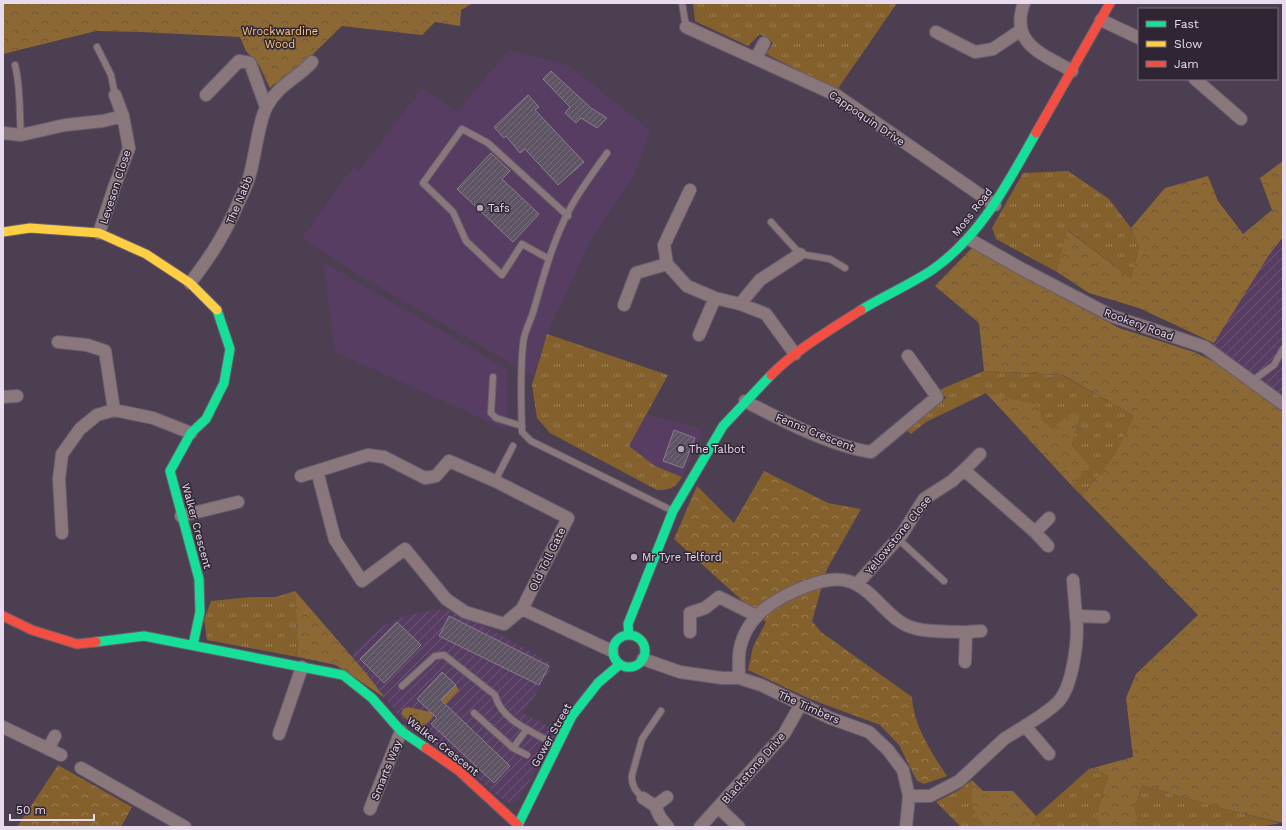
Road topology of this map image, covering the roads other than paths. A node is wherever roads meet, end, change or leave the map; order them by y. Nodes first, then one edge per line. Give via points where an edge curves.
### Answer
1 (682, 3) edge
2 (1024, 3) edge
3 (1110, 3) edge
4 (1101, 20) junction
5 (686, 27) joint
6 (1021, 30) junction
7 (936, 32) dead end
8 (1138, 38) edge
9 (764, 43) dead end
10 (97, 47) dead end
11 (756, 58) junction
12 (312, 62) dead end
13 (15, 65) dead end
14 (1072, 71) junction
15 (1196, 80) edge
16 (115, 95) joint
17 (206, 95) dead end
18 (266, 107) junction
19 (123, 116) junction
20 (1241, 119) dead end
21 (3, 133) edge
22 (22, 135) junction
23 (607, 153) dead end
24 (690, 190) dead end
25 (995, 205) junction
26 (568, 216) junction
27 (771, 222) dead end
28 (3, 232) edge
29 (99, 233) junction
30 (969, 239) junction
31 (800, 254) junction
32 (550, 259) junction
33 (667, 264) junction
34 (845, 268) dead end
35 (190, 282) junction
36 (715, 298) junction
37 (740, 304) junction
38 (624, 305) dead end
39 (698, 335) dead end
40 (58, 342) dead end
41 (1283, 349) edge
42 (795, 354) junction
43 (908, 356) dead end
44 (493, 377) dead end
45 (1252, 381) junction
46 (17, 396) dead end
47 (3, 397) edge
48 (745, 400) junction
49 (1283, 404) edge
50 (114, 410) junction
51 (522, 426) junction
52 (191, 434) junction
53 (513, 446) dead end
54 (980, 454) dead end
55 (964, 470) junction
56 (318, 471) junction
57 (301, 476) dead end
58 (495, 481) junction
59 (238, 502) dead end
60 (673, 511) junction
61 (181, 516) junction
62 (1049, 518) dead end
63 (1035, 532) junction
64 (62, 533) dead end
65 (898, 538) junction
66 (1048, 546) dead end
67 (1073, 580) dead end
68 (944, 581) dead end
69 (857, 584) junction
70 (522, 609) junction
71 (3, 616) edge
72 (757, 616) junction
73 (1076, 616) junction
74 (1104, 616) dead end
75 (690, 632) dead end
76 (966, 632) junction
77 (981, 632) dead end
78 (629, 635) junction
79 (193, 645) junction
80 (612, 651) junction
81 (643, 659) junction
82 (965, 662) dead end
83 (619, 665) junction
84 (302, 667) junction
85 (739, 678) junction
86 (402, 686) dead end
87 (801, 704) junction
88 (661, 710) dead end
89 (474, 713) dead end
90 (1025, 726) junction
91 (3, 727) edge
92 (527, 728) junction
93 (401, 731) junction
94 (279, 734) dead end
95 (55, 736) dead end
96 (557, 746) junction
97 (513, 748) junction
98 (48, 749) junction
99 (1049, 754) dead end
100 (61, 755) dead end
101 (527, 755) dead end
102 (81, 768) dead end
103 (909, 796) junction
104 (643, 798) joint
105 (667, 798) dead end
106 (655, 806) junction
107 (719, 808) junction
108 (370, 809) dead end
109 (518, 826) edge
110 (185, 827) edge
111 (668, 827) edge
112 (700, 827) edge
113 (738, 827) edge
114 (906, 827) edge

1 - 5 lane
2 - 6 street via 1020,15
3 - 4 street, Moss Road
4 - 8 street
4 - 14 street, Moss Road
5 - 11 street, Cappoquin Drive
6 - 7 street via 993,49 975,52
6 - 14 street via 1029,46
9 - 11 street
10 - 16 lane via 111,75
11 - 25 street, Cappoquin Drive via 836,96
12 - 18 street via 302,74 289,80 275,93
13 - 22 lane via 19,80
14 - 25 street, Moss Road
15 - 20 street
16 - 19 street, Leveson Close
17 - 18 street via 239,61 250,63
18 - 35 street, The Nabb via 250,176 230,224 211,256
19 - 22 street via 103,121 65,124
19 - 29 street, Leveson Close via 129,148
21 - 22 street
23 - 26 lane via 577,196
24 - 33 street via 664,245
25 - 30 street, Moss Road
26 - 32 lane
26 - 32 lane via 488,143 462,129 423,184 453,212 466,241 502,274 522,244
27 - 31 lane
28 - 29 street, Walker Crescent via 30,228
29 - 35 street, Walker Crescent via 146,254
30 - 42 street, Moss Road via 932,270 883,296
30 - 45 street, Rookery Road via 1112,316 1205,347
31 - 34 lane via 830,259
31 - 37 street via 760,280
32 - 51 lane via 523,343 520,377
33 - 36 street via 687,286
33 - 38 street via 636,273
35 - 52 street, Walker Crescent via 217,309 230,349 224,382 206,419
36 - 37 street
36 - 39 street
37 - 42 street via 766,314
40 - 50 street via 87,345 105,351
41 - 45 lane via 1274,365
42 - 48 street, Moss Road
43 - 48 street, Fenns Crescent via 937,397 871,452 855,450 786,422
44 - 51 lane via 491,413 496,418
45 - 49 street, Rookery Road
46 - 47 street
48 - 60 street via 723,426
50 - 52 street via 153,418
50 - 64 street via 97,415 80,429 62,454 59,479
51 - 60 lane via 522,432 530,441
52 - 61 street, Walker Crescent via 170,471
53 - 58 lane
54 - 55 street, Yellowstone Close
55 - 63 street
55 - 65 street, Yellowstone Close via 924,499
56 - 57 street, Old Toll Gate
56 - 58 street, Old Toll Gate via 368,455 384,457 425,478 436,476 449,461
56 - 70 street, Old Toll Gate via 335,540 362,581 406,549 446,599 465,612 504,624
58 - 70 street, Old Toll Gate via 568,518
59 - 61 street
60 - 78 street via 628,624
61 - 79 street, Walker Crescent via 199,579 200,612
62 - 63 street
63 - 66 street
65 - 68 lane
65 - 69 street, Yellowstone Close
67 - 73 street
69 - 72 street via 835,579 817,582 778,599
69 - 76 street via 889,613 914,628
70 - 80 street
71 - 79 street, Walker Crescent via 32,630 77,644 144,636
72 - 75 street via 719,597 705,608 690,613
72 - 85 street via 740,647
73 - 74 street
73 - 90 street via 1078,629 1071,675 1059,702
76 - 77 street
76 - 82 street
78 - 80 street via 618,638
78 - 81 street via 641,640 645,652
79 - 84 street, Walker Crescent
80 - 83 street via 613,658
81 - 83 street via 631,668
81 - 85 street, The Timbers via 680,672
83 - 96 street, Gower Street via 598,683 572,716
84 - 93 street, Walker Crescent via 343,675 372,698
84 - 94 street
85 - 87 street, The Timbers via 761,685
86 - 92 lane via 435,656 444,655 495,695 498,706 508,717
87 - 103 street, The Timbers via 869,732 888,750 903,770
87 - 107 street, Blackstone Drive via 784,734
88 - 104 lane via 642,738 632,775 634,789
89 - 97 lane
90 - 99 street
90 - 103 street via 1004,739 959,781 930,796
91 - 98 street
92 - 96 lane
92 - 97 lane
93 - 108 street, Smarts Way
93 - 109 street, Walker Crescent via 458,770
95 - 98 street
96 - 109 street, Gower Street
97 - 101 lane
98 - 100 street
102 - 110 street
103 - 114 street, The Timbers
104 - 106 street
105 - 106 street
106 - 111 street
107 - 112 street, Blackstone Drive
107 - 113 street

